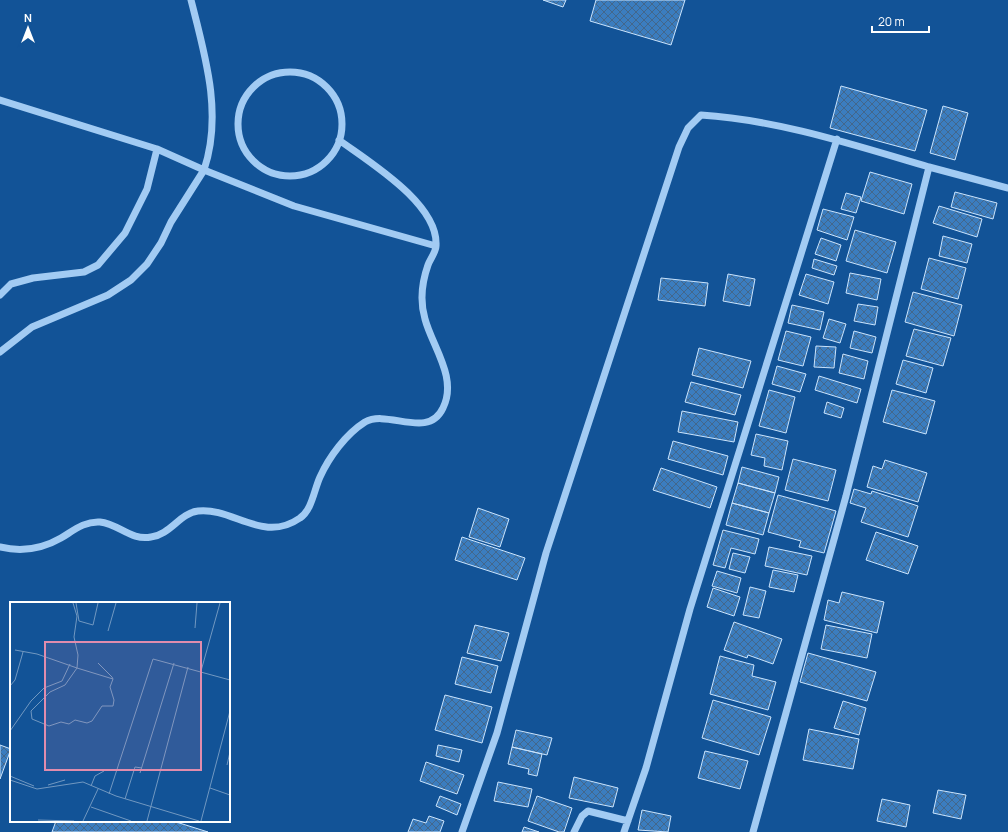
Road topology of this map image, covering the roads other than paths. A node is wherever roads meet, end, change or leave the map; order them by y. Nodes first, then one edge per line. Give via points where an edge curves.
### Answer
1 (191, 0) edge
2 (0, 100) edge
3 (837, 139) junction
4 (339, 140) junction
5 (157, 148) junction
6 (929, 167) junction
7 (204, 170) junction
8 (1008, 188) edge
9 (436, 246) junction
10 (0, 295) edge
11 (0, 352) edge
12 (0, 547) edge
13 (628, 821) junction
14 (462, 832) edge
15 (574, 832) edge
16 (624, 832) edge
17 (753, 832) edge

1 - 7 street via 211,85 212,117 208,159
2 - 5 street
3 - 6 street
3 - 13 street via 690,609 646,768
3 - 14 street via 736,117 701,115 688,128 678,147 546,553 497,733
4 - 4 street via 330,156 317,168 300,174 282,175 265,169 250,158 241,143 237,125 240,107 249,91 262,79 279,73 297,72 314,78 329,89 338,105 342,122
4 - 9 street via 417,201 432,228
5 - 7 street
5 - 10 street via 147,189 126,233 98,265 84,272 33,278 11,284
6 - 8 street
6 - 17 street via 846,496
7 - 9 street via 294,206
7 - 11 street via 147,264 130,280 108,295 32,327
9 - 12 street via 428,264 422,297 424,317 445,372 447,394 443,408 436,416 419,423 383,418 370,420 360,426 337,448 301,518 272,527 249,524 210,510 196,511 153,538 137,538 100,522 73,529 62,538 39,547 26,550
13 - 15 street via 588,811 582,816
13 - 16 street

